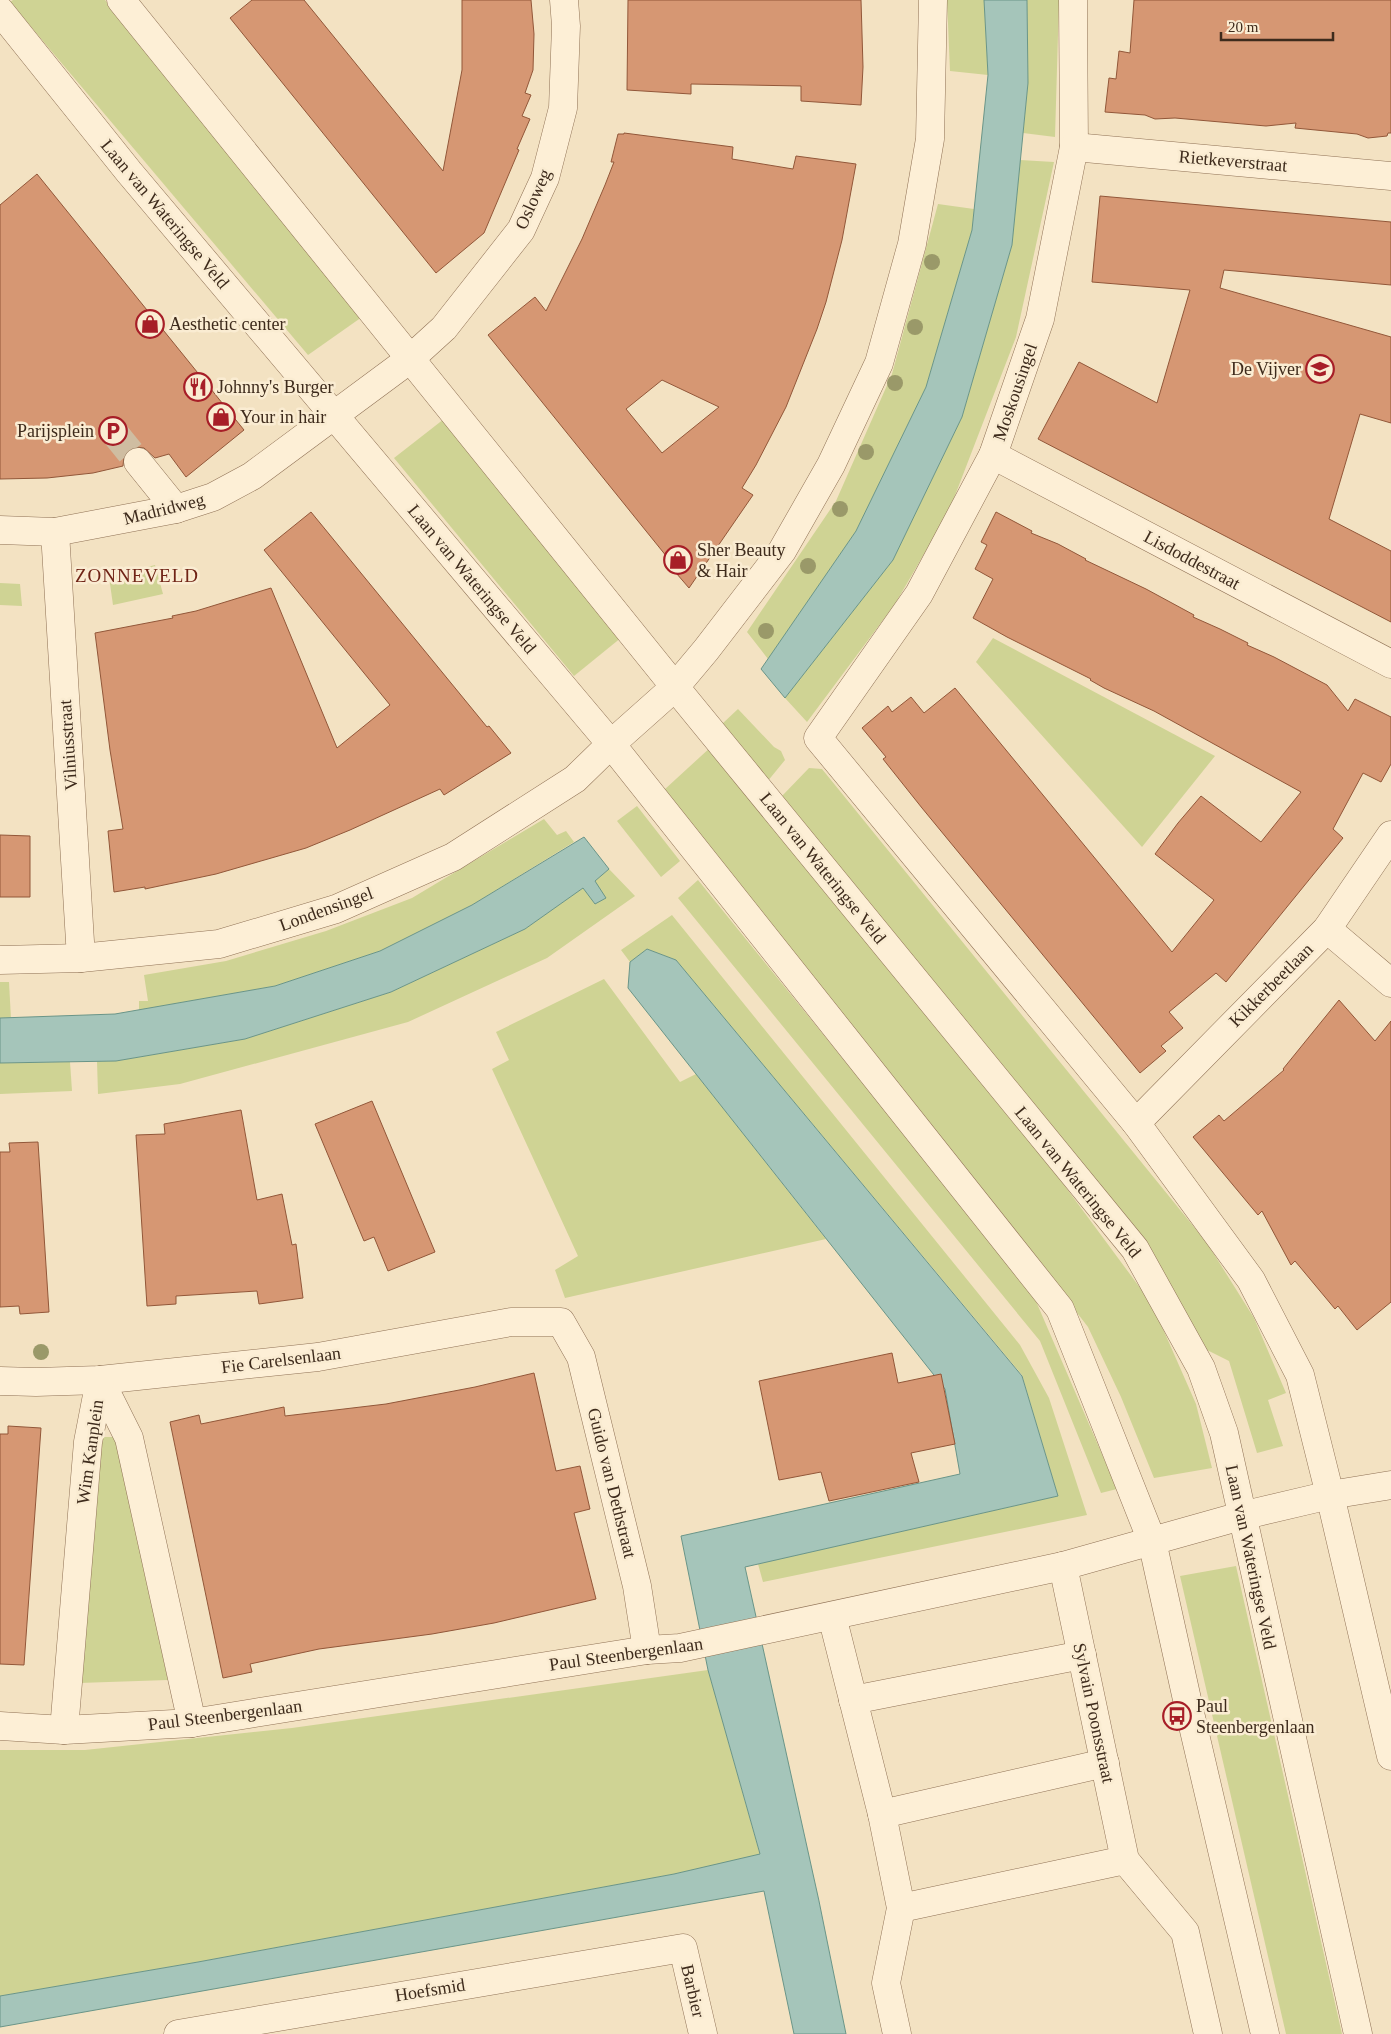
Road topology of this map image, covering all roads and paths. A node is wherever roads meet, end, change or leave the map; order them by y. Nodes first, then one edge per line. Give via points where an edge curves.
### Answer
1 (121, 0) edge
2 (564, 0) edge
3 (933, 0) edge
4 (1073, 0) edge
5 (0, 11) edge
6 (1074, 147) junction
7 (1391, 176) edge
8 (410, 360) junction
9 (334, 414) junction
10 (993, 456) junction
11 (138, 462) tunnel mouth
12 (176, 509) junction
13 (0, 530) edge
14 (55, 532) junction
15 (1391, 664) edge
16 (675, 687) junction
17 (610, 744) junction
18 (1391, 835) edge
19 (1327, 929) junction
20 (81, 958) junction
21 (0, 960) edge
22 (1391, 983) edge
23 (1136, 1123) junction
24 (561, 1322) joint
25 (100, 1380) junction
26 (0, 1381) edge
27 (1391, 1485) edge
28 (1330, 1495) junction
29 (1241, 1516) junction
30 (1152, 1541) junction
31 (1064, 1566) junction
32 (832, 1616) junction
33 (647, 1650) junction
34 (1082, 1655) junction
35 (854, 1700) junction
36 (192, 1723) junction
37 (0, 1726) edge
38 (64, 1730) junction
39 (1391, 1756) edge
40 (1105, 1762) junction
41 (882, 1814) junction
42 (1125, 1860) junction
43 (901, 1908) junction
44 (683, 1948) joint
45 (178, 2034) edge
46 (703, 2034) edge
47 (897, 2034) edge
48 (1208, 2034) edge
49 (1265, 2034) edge
50 (1358, 2034) edge

1 - 8 street, Laan van Wateringse Veld
2 - 8 street, Osloweg via 563,108 544,178 521,230 444,328
3 - 16 street via 930,139 912,244 879,363 830,465 782,551
4 - 6 street, Moskousingel
5 - 9 street, Laan van Wateringse Veld via 129,172
6 - 7 street, Rietkeverstraat
6 - 10 street, Moskousingel via 1040,318
8 - 9 street
8 - 16 street, Laan van Wateringse Veld
9 - 12 street, Madridweg via 252,476 213,497
9 - 17 street, Laan van Wateringse Veld
10 - 15 street, Lisdoddestraat
10 - 23 street, Moskousingel via 919,594 818,738
11 - 12 street
12 - 14 street, Madridweg
13 - 14 street, Madridweg
14 - 20 street, Vilniusstraat
16 - 17 street
16 - 29 street, Laan van Wateringse Veld via 1135,1249 1201,1368 1224,1433
17 - 20 street, Londensingel via 575,779 453,857 336,909 219,944
17 - 30 street, Laan van Wateringse Veld via 1060,1310
18 - 19 street, Kikkerbeetlaan
19 - 22 street
19 - 23 street, Kikkerbeetlaan
20 - 21 street, Londensingel
23 - 28 street via 1251,1280 1300,1375
24 - 25 street, Fie Carelsenlaan via 512,1322 318,1356
24 - 33 street, Guido van Dethstraat via 581,1357 637,1586
25 - 26 street, Fie Carelsenlaan
25 - 36 street, Wim Kanplein via 129,1438
25 - 38 street, Wim Kanplein via 88,1442
27 - 28 street, Paul Steenbergenlaan
28 - 29 street, Paul Steenbergenlaan
28 - 39 street
29 - 30 street, Paul Steenbergenlaan
29 - 50 street, Laan van Wateringse Veld
30 - 31 street, Paul Steenbergenlaan
30 - 49 street, Laan van Wateringse Veld
31 - 32 street, Paul Steenbergenlaan
31 - 34 street, Sylvain Poonsstraat
32 - 33 street, Paul Steenbergenlaan via 680,1648
32 - 35 street
33 - 36 street, Paul Steenbergenlaan
34 - 35 street
34 - 40 street, Sylvain Poonsstraat
35 - 41 street
36 - 38 street, Paul Steenbergenlaan
37 - 38 street, Paul Steenbergenlaan
40 - 41 street
40 - 42 street, Sylvain Poonsstraat
41 - 43 street
42 - 43 street
42 - 48 street, Sylvain Poonsstraat via 1185,1932
43 - 47 street via 886,1983
44 - 45 street, Hoefsmid
44 - 46 street, Barbier

